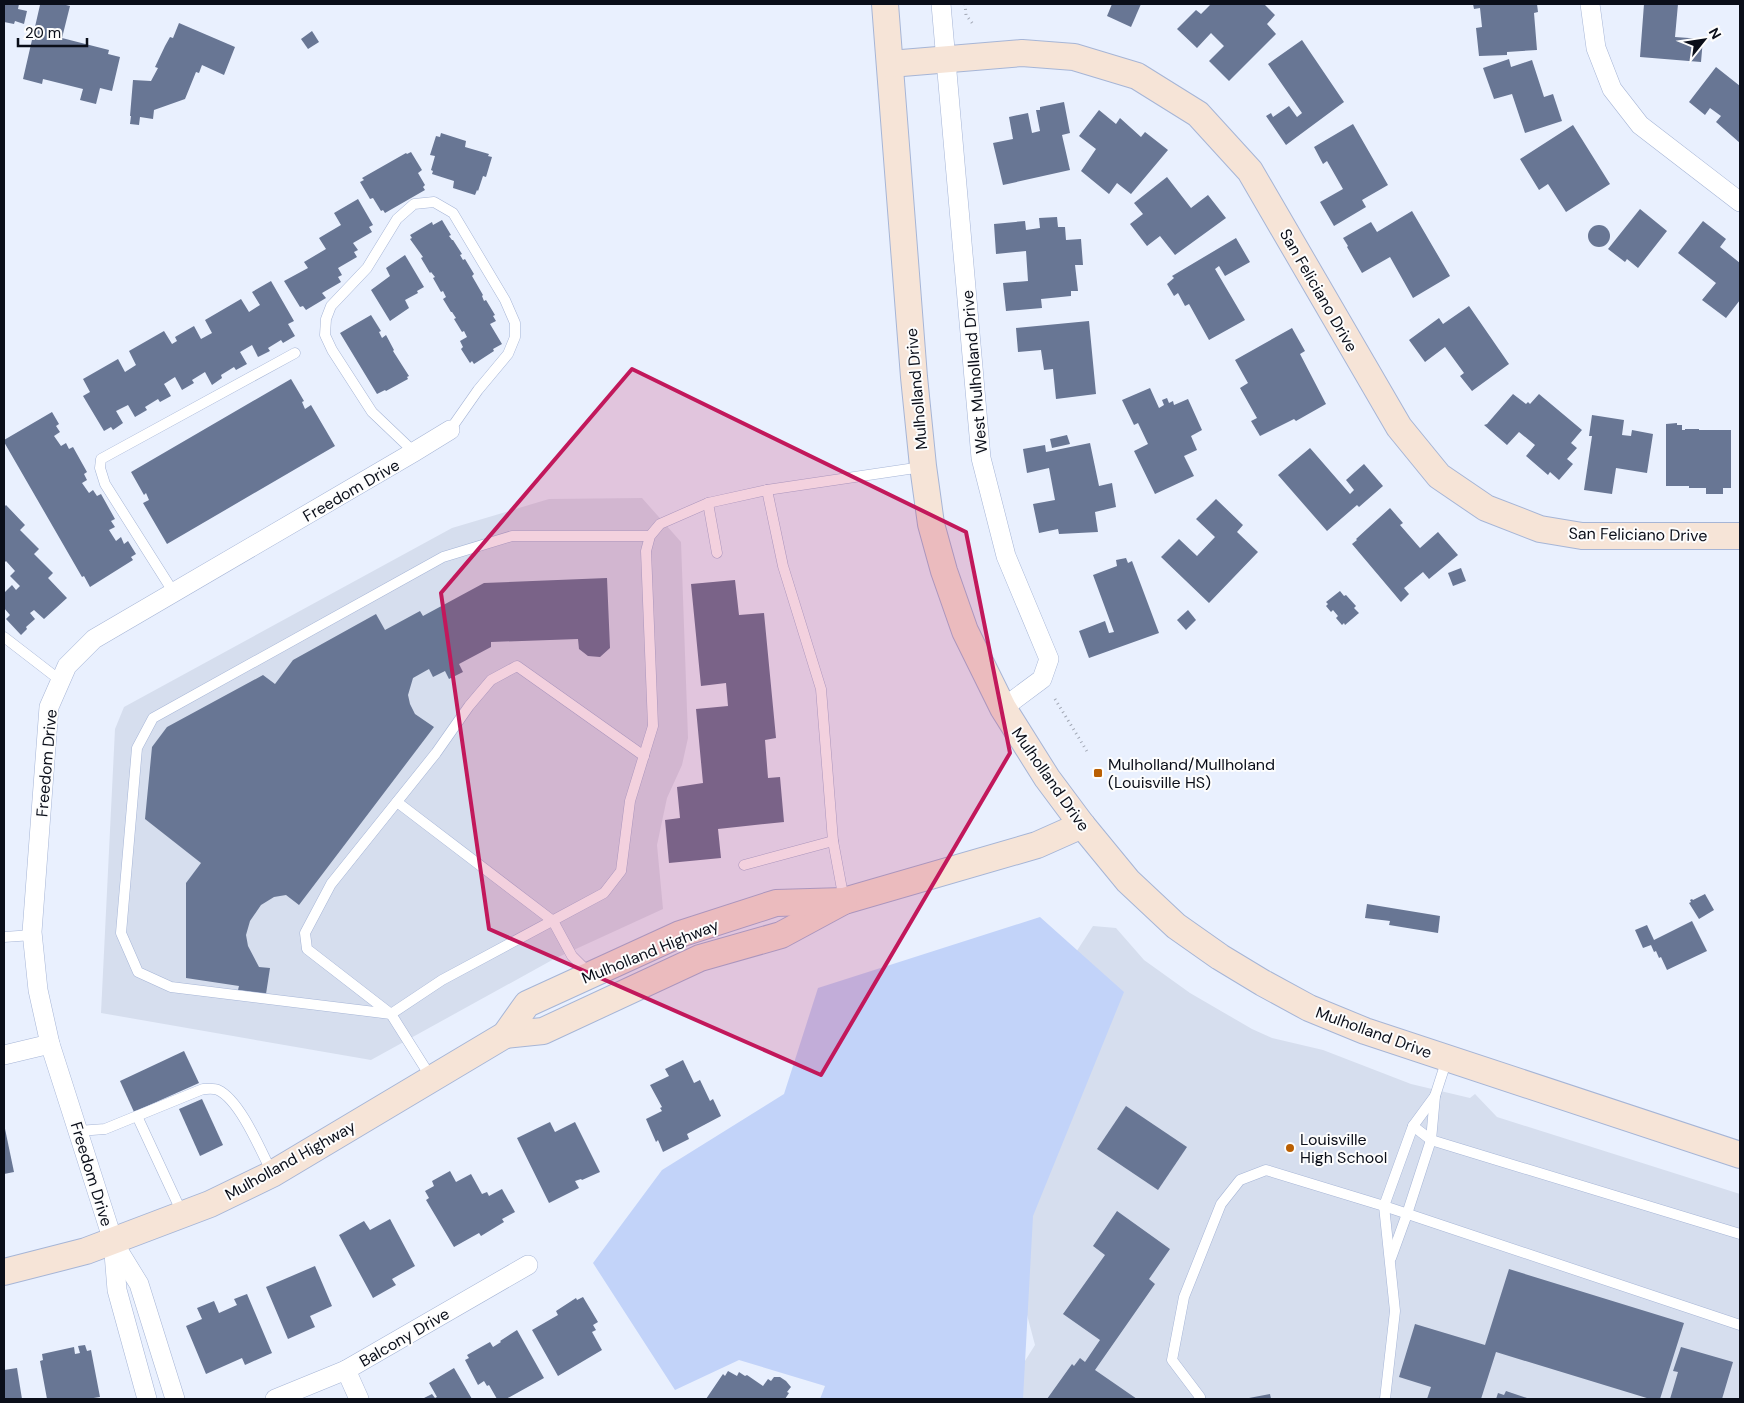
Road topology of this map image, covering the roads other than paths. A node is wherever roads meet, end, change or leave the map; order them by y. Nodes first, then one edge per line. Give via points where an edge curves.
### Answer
1 (885, 4) edge
2 (941, 4) edge
3 (1590, 4) edge
4 (946, 59) junction
5 (890, 64) junction
6 (1740, 202) edge
7 (295, 353) dead end
8 (450, 430) joint
9 (414, 452) junction
10 (923, 466) junction
11 (766, 490) junction
12 (708, 503) junction
13 (650, 536) junction
14 (1740, 536) edge
15 (717, 554) dead end
16 (174, 593) junction
17 (4, 637) edge
18 (61, 681) junction
19 (1003, 708) junction
20 (644, 756) junction
21 (397, 802) junction
22 (1082, 825) junction
23 (833, 841) junction
24 (744, 865) dead end
25 (844, 901) junction
26 (553, 921) junction
27 (33, 935) junction
28 (4, 936) edge
29 (590, 974) junction
30 (391, 1014) junction
31 (504, 1036) junction
32 (50, 1044) junction
33 (4, 1055) edge
34 (1447, 1058) junction
35 (432, 1079) junction
36 (1435, 1096) junction
37 (137, 1116) junction
38 (1413, 1126) junction
39 (78, 1131) junction
40 (1431, 1140) junction
41 (1740, 1155) edge
42 (272, 1174) junction
43 (1384, 1206) junction
44 (1407, 1214) junction
45 (183, 1215) junction
46 (1740, 1234) edge
47 (113, 1242) junction
48 (1390, 1260) junction
49 (528, 1265) dead end
50 (4, 1272) edge
51 (1740, 1326) edge
52 (346, 1370) junction
53 (148, 1399) edge
54 (175, 1399) edge
55 (275, 1399) edge
56 (359, 1399) edge
57 (1199, 1399) edge
58 (1385, 1399) edge

1 - 5 main road, Mulholland Drive
2 - 4 street, West Mulholland Drive
3 - 6 street via 1596,48 1612,89 1640,125
4 - 5 main road, San Feliciano Drive
4 - 14 main road, San Feliciano Drive via 1022,53 1074,57 1137,76 1198,114 1250,171 1399,428 1440,476 1486,508 1540,530 1582,536
4 - 19 street, West Mulholland Drive via 981,458 1006,556 1049,659 1042,679
5 - 10 main road, Mulholland Drive
7 - 16 lane via 101,459 105,484
8 - 9 street, Freedom Drive
8 - 9 lane via 508,354 515,337 515,323 505,300 453,213 434,202 414,204 397,219 367,268 332,306 326,319 325,335 372,412
9 - 16 street, Freedom Drive
10 - 11 lane
10 - 19 main road, Mulholland Drive via 931,524 944,570 966,631
11 - 12 lane
11 - 23 lane via 783,566 821,689
12 - 13 lane via 660,524
12 - 15 lane
13 - 20 lane via 646,551 653,726
13 - 30 lane via 512,536 443,557 153,718 141,740 137,748 121,933 138,972 171,987
16 - 18 street, Freedom Drive via 94,639 67,666
17 - 18 lane
18 - 27 street, Freedom Drive via 49,707
19 - 22 main road, Mulholland Drive via 1047,778
20 - 21 lane via 517,666 491,680
20 - 26 lane via 630,801 621,871 604,893
21 - 26 lane
21 - 30 lane via 331,884 305,933 307,949
22 - 25 main road, Mulholland Highway via 1037,845
22 - 34 main road, Mulholland Drive via 1128,881 1176,926 1220,957 1309,1008 1364,1031
23 - 24 lane
23 - 25 lane
25 - 29 main road, Mulholland Highway via 776,903 680,934
25 - 31 main road, Mulholland Highway via 781,936 700,958 543,1031
26 - 29 lane via 572,956
26 - 30 lane via 442,980
27 - 28 lane
27 - 32 street, Freedom Drive via 38,990
29 - 31 main road, Mulholland Highway via 527,1004
30 - 35 lane
31 - 35 main road, Mulholland Highway
32 - 33 street
32 - 39 street, Freedom Drive
34 - 36 lane
34 - 41 main road, Mulholland Drive
35 - 42 main road, Mulholland Highway
36 - 38 lane
36 - 40 lane
37 - 39 lane via 105,1129
37 - 42 lane via 202,1089 217,1089 240,1112
37 - 45 lane
38 - 40 lane
38 - 43 lane
39 - 47 street, Freedom Drive
40 - 44 lane
40 - 46 lane
42 - 45 main road, Mulholland Highway
43 - 44 lane
43 - 48 lane
43 - 57 lane via 1266,1170 1240,1180 1221,1204 1184,1297 1172,1360
44 - 48 lane
44 - 51 lane
45 - 47 main road, Mulholland Highway
47 - 50 main road, Mulholland Highway
47 - 53 street, Freedom Drive via 117,1290
47 - 54 street, Freedom Drive via 139,1284
48 - 58 lane via 1395,1311
49 - 52 street, Balcony Drive
52 - 55 street, Balcony Drive
52 - 56 street

